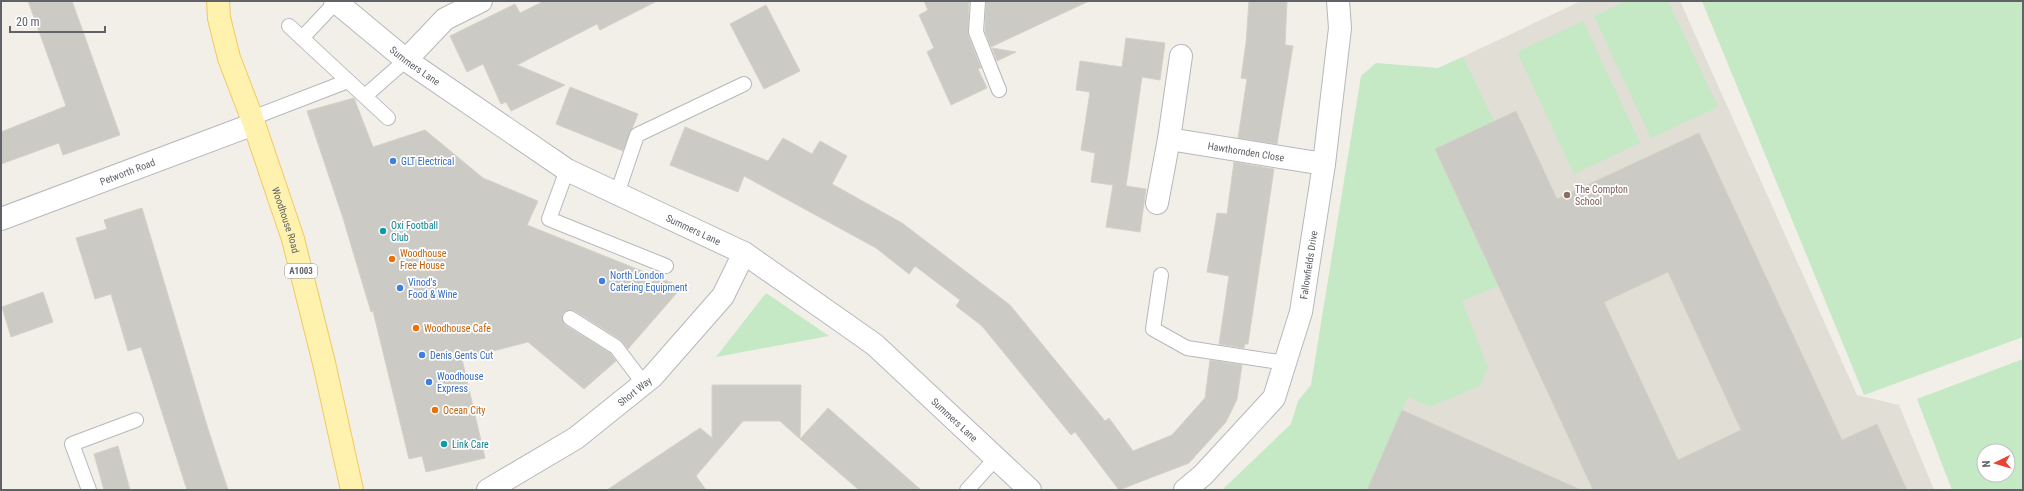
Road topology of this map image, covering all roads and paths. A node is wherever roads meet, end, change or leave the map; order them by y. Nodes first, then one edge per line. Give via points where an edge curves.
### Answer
1 (218, 1) edge
2 (335, 1) edge
3 (481, 1) edge
4 (978, 1) edge
5 (1338, 1) edge
6 (289, 26) dead end
7 (302, 38) junction
8 (1181, 56) dead end
9 (406, 60) junction
10 (348, 81) junction
11 (744, 84) dead end
12 (998, 90) dead end
13 (365, 96) junction
14 (388, 118) dead end
15 (253, 121) junction
16 (1169, 138) junction
17 (1324, 164) junction
18 (567, 170) junction
19 (617, 194) junction
20 (1157, 204) dead end
21 (1, 219) edge
22 (744, 253) junction
23 (666, 266) dead end
24 (1161, 275) dead end
25 (570, 318) dead end
26 (1285, 363) junction
27 (644, 384) junction
28 (136, 420) dead end
29 (996, 458) junction
30 (89, 490) edge
31 (352, 490) edge
32 (488, 490) edge
33 (967, 490) edge
34 (1030, 490) edge
35 (1185, 490) edge

1 - 15 main road, Woodhouse Road / A1003 via 219,18 229,58
2 - 7 lane
2 - 9 street, Summers Lane
3 - 9 street via 445,19
4 - 12 lane via 976,32
5 - 17 street, Fallowfields Drive via 1340,28
6 - 7 lane
7 - 10 lane
8 - 16 street
9 - 13 lane
9 - 18 street, Summers Lane
10 - 13 lane
10 - 15 lane
11 - 19 lane via 637,135
13 - 14 lane
15 - 21 street, Petworth Road
15 - 31 main road, Woodhouse Road / A1003 via 293,239
16 - 17 street, Hawthornden Close
16 - 20 street
17 - 26 street, Fallowfields Drive via 1301,312
18 - 19 street, Summers Lane
18 - 23 lane via 549,219
19 - 22 street, Summers Lane
22 - 27 street, Short Way via 722,296
22 - 29 street, Summers Lane via 875,345
24 - 26 lane via 1153,329 1187,348
25 - 27 lane via 616,347
26 - 35 street, Fallowfields Drive via 1274,398 1203,475
27 - 32 street, Short Way via 576,438
28 - 30 lane via 72,444
29 - 33 lane
29 - 34 street, Summers Lane

